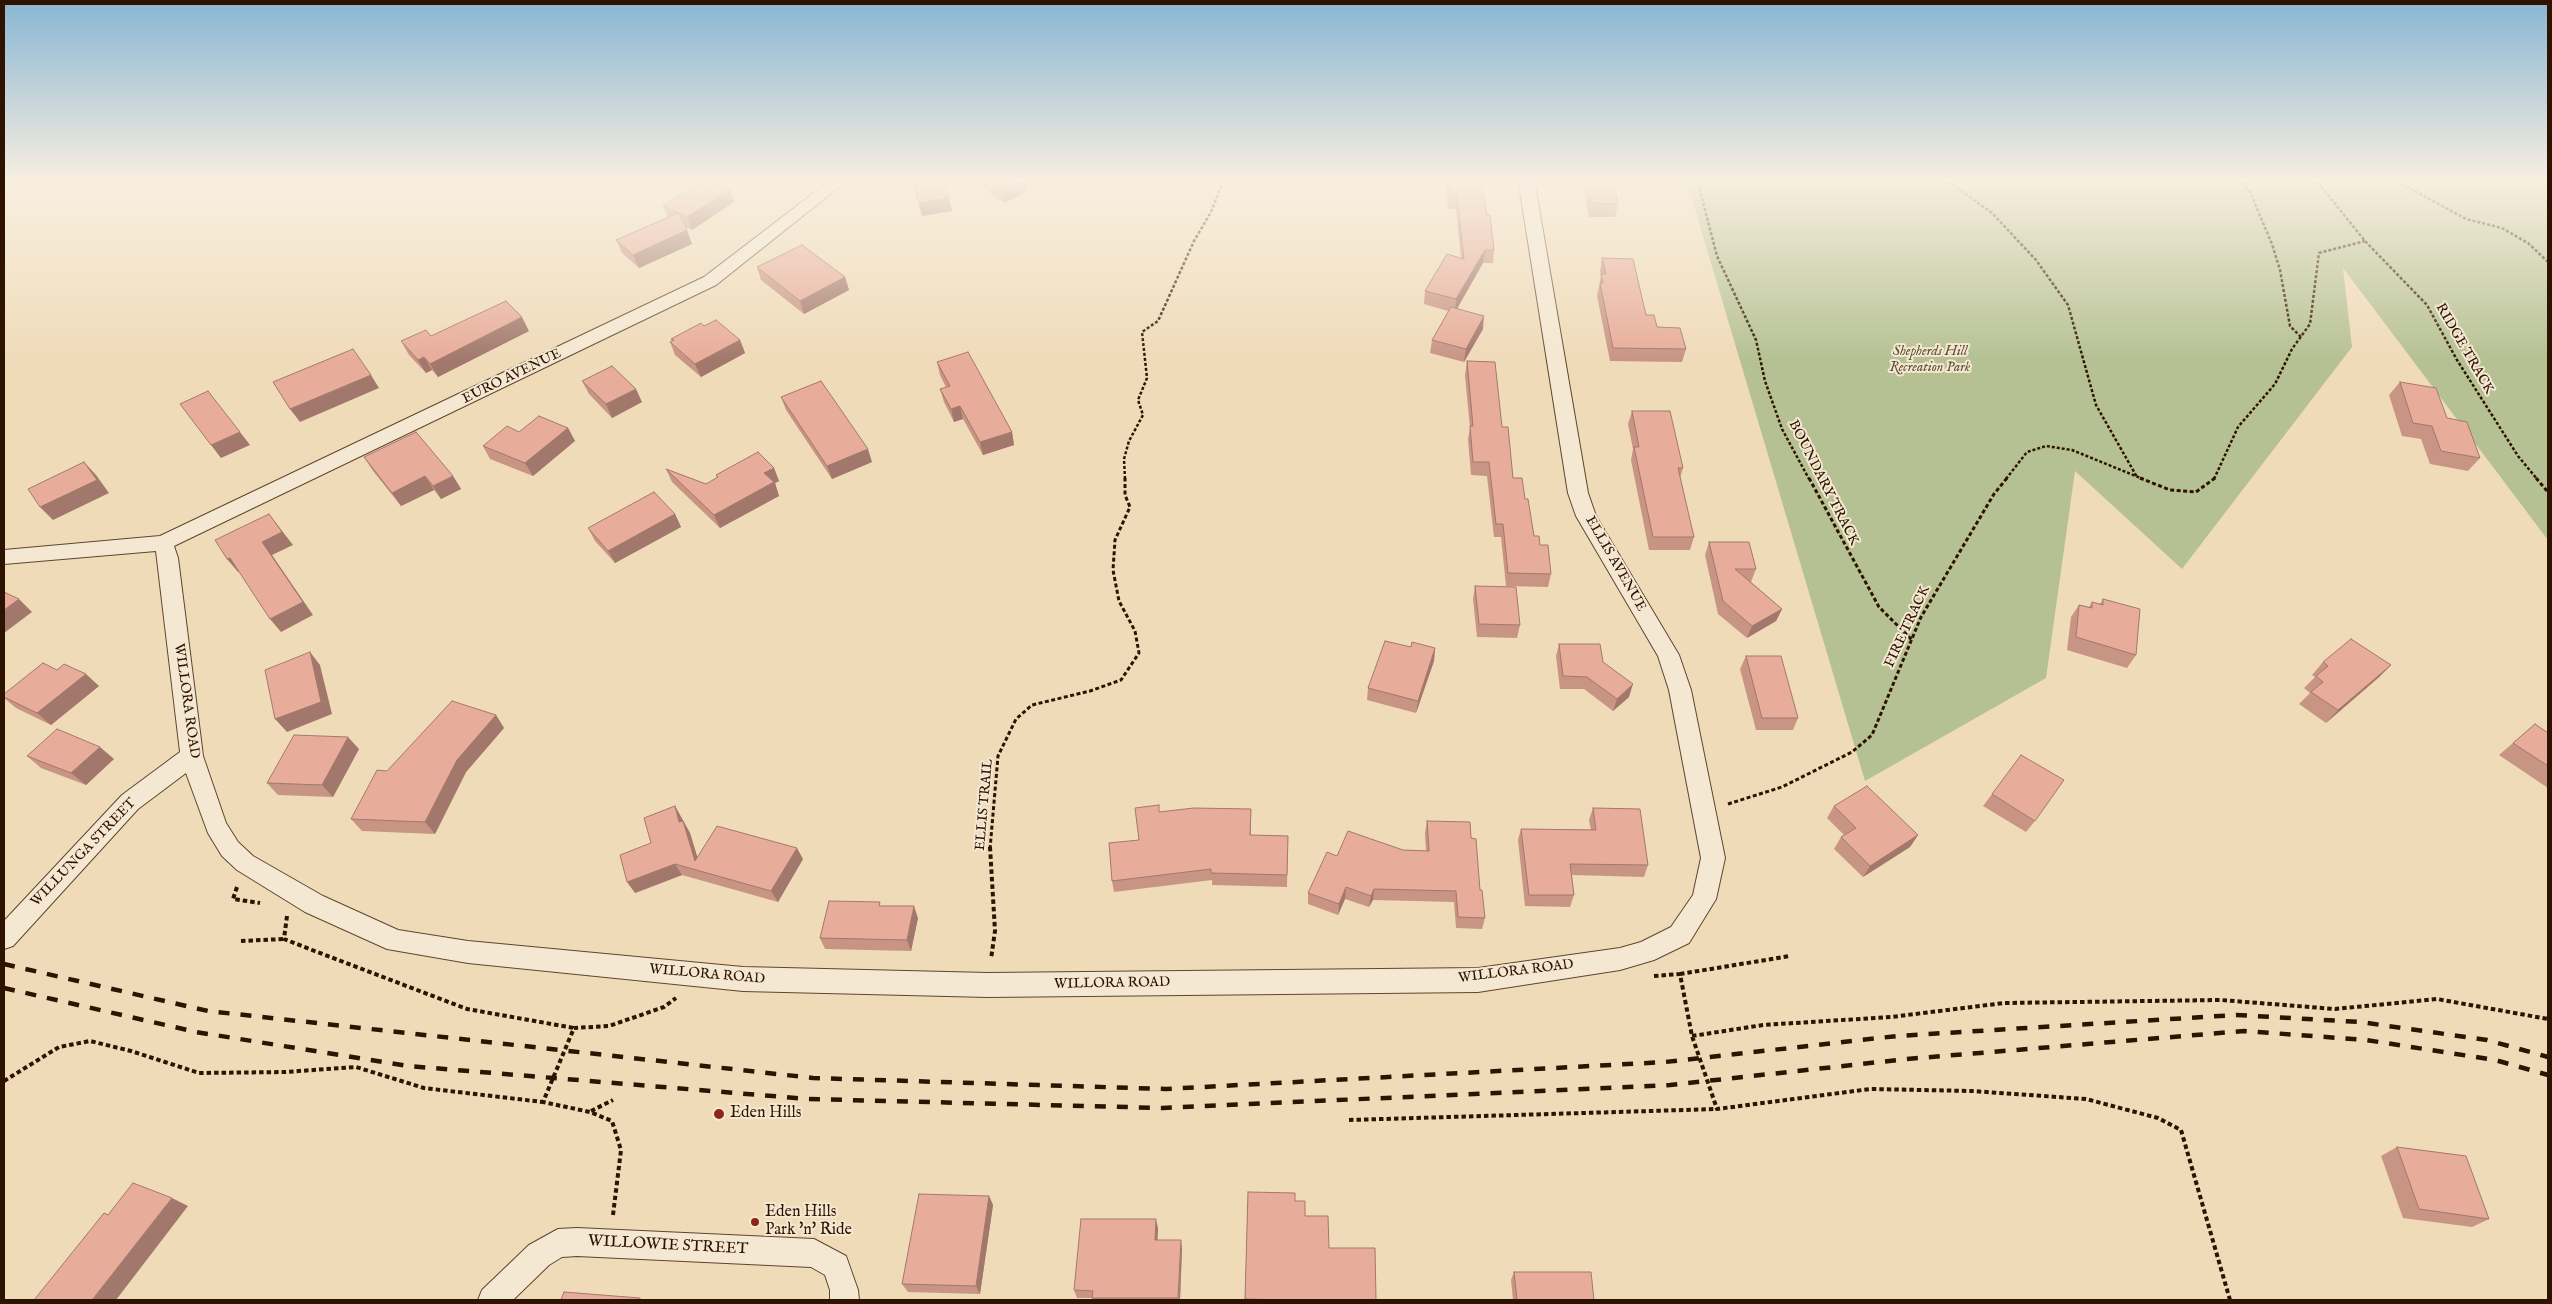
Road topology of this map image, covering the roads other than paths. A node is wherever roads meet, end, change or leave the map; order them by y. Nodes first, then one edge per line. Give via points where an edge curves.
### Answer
1 (763, 240) edge
2 (1536, 240) edge
3 (164, 543) junction
4 (4, 557) edge
5 (192, 756) junction
6 (9, 932) edge
7 (1680, 935) joint
8 (844, 1295) edge
9 (492, 1300) edge

1 - 3 street, EURO AVENUE via 710,281
2 - 7 street, ELLIS AVENUE via 1578,493 1586,516 1668,655 1680,690 1704,804 1713,858 1704,899
3 - 4 street
3 - 5 street, WILLORA ROAD
5 - 6 street, WILLUNGA STREET via 130,802
5 - 7 street, WILLORA ROAD via 216,826 230,849 246,864 314,904 396,941 468,952 743,980 988,985 1478,980 1620,959 1645,952
8 - 9 street, WILLOWIE STREET via 836,1266 814,1253 558,1243 539,1255

